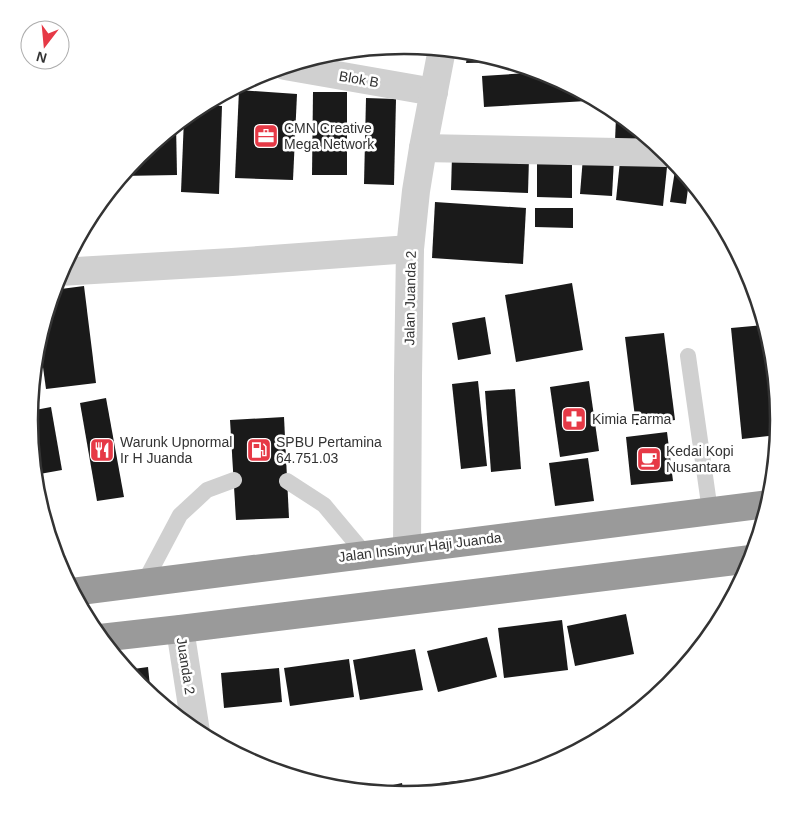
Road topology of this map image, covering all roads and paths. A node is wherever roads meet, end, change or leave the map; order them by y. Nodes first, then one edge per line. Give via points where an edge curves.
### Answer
1 (441, 56) edge
2 (300, 69) edge
3 (434, 92) junction
4 (423, 148) junction
5 (653, 153) edge
6 (410, 248) junction
7 (69, 271) edge
8 (688, 356) dead end
9 (234, 480) dead end
10 (287, 481) dead end
11 (759, 505) edge
12 (710, 511) junction
13 (407, 549) junction
14 (365, 554) junction
15 (742, 559) edge
16 (144, 582) junction
17 (80, 591) edge
18 (180, 629) junction
19 (109, 637) edge
20 (194, 720) edge

1 - 3 street, Jalan Juanda 2
2 - 3 street, Blok B
3 - 4 street, Jalan Juanda 2
4 - 5 street
4 - 6 street, Jalan Juanda 2
6 - 7 street
6 - 13 street, Jalan Juanda 2
8 - 12 lane
9 - 16 lane via 207,490 180,515
10 - 14 lane via 324,505
11 - 12 highway, Jalan Insinyur Haji Juanda
12 - 13 highway, Jalan Insinyur Haji Juanda
13 - 14 highway, Jalan Insinyur Haji Juanda
14 - 16 highway, Jalan Insinyur Haji Juanda
15 - 18 highway
16 - 17 highway, Jalan Insinyur Haji Juanda
18 - 19 highway
18 - 20 street, Juanda 2

